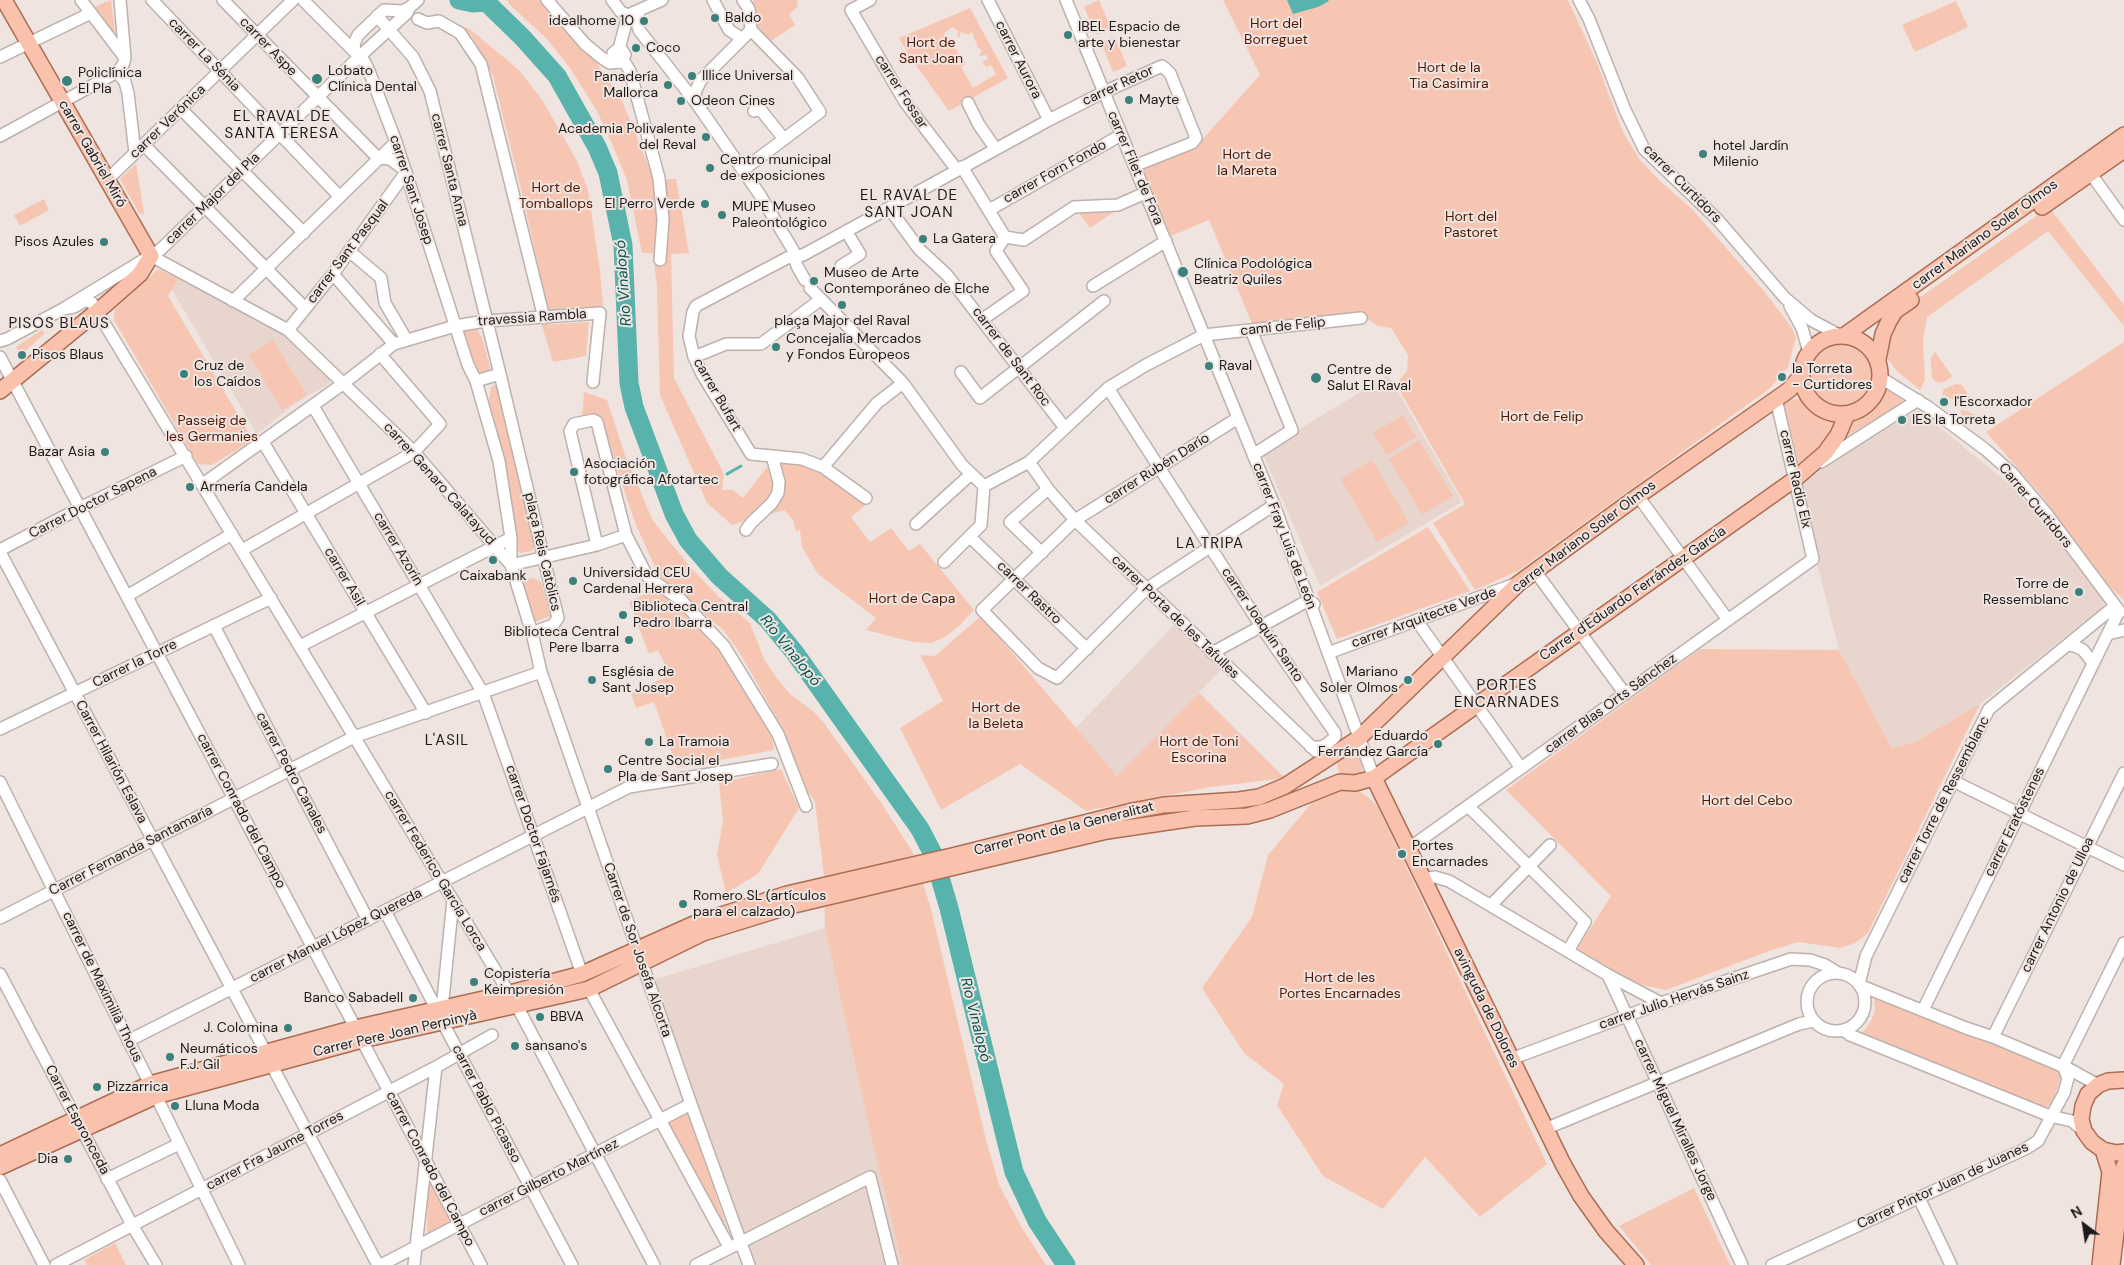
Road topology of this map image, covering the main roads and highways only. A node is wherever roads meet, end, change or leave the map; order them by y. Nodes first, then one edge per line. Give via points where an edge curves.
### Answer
1 (4, 0) edge
2 (2124, 135) edge
3 (2124, 150) edge
4 (2087, 168) junction
5 (1842, 335) junction
6 (1878, 359) junction
7 (1801, 376) junction
8 (0, 391) edge
9 (1847, 414) junction
10 (1359, 738) joint
11 (1334, 756) junction
12 (1374, 778) junction
13 (1340, 782) junction
14 (1078, 831) junction
15 (788, 900) junction
16 (513, 1000) junction
17 (2124, 1080) edge
18 (78, 1124) junction
19 (2102, 1150) junction
20 (2124, 1152) edge
21 (0, 1155) edge
22 (2124, 1166) edge
23 (0, 1167) edge
24 (1636, 1265) edge
25 (2100, 1265) edge
26 (2112, 1265) edge

1 - 8 main road, carrer Gabriel Miró via 151,256 140,274
2 - 4 main road, carrer Mariano Soler Olmos
3 - 4 main road, carrer Mariano Soler Olmos
4 - 5 main road, carrer Mariano Soler Olmos
4 - 6 main road, carrer Mariano Soler Olmos via 1895,311 1883,334
5 - 6 main road via 1860,339
5 - 7 main road via 1821,340 1809,352 1802,365
6 - 9 main road via 1879,386 1871,400
7 - 9 main road via 1810,399 1820,408 1834,414
7 - 10 main road, carrer Mariano Soler Olmos via 1789,390 1519,583
9 - 12 main road, Carrer d'Eduardo Ferrández García via 1825,453 1794,479
10 - 11 main road, Carrer Pont de la Generalitat
11 - 13 main road via 1332,766
11 - 14 main road, Carrer Pont de la Generalitat via 1285,786 1259,797 1164,805
12 - 13 main road, Carrer Pont de la Generalitat via 1355,783
12 - 24 main road, avinguda de Dolores via 1581,1196
13 - 14 main road, Carrer Pont de la Generalitat via 1247,816 1195,818
14 - 15 main road, Carrer Pont de la Generalitat
15 - 16 main road, Carrer Pere Joan Perpinyà via 696,923 582,974
15 - 16 main road, Carrer Pere Joan Perpinyà via 703,933 589,989
16 - 18 main road, Carrer Pere Joan Perpinyà via 359,1034 153,1090
17 - 19 main road via 2108,1080 2098,1085 2082,1106 2084,1132
18 - 21 main road, Carrer Pere Joan Perpinyà
18 - 23 main road, Carrer Pere Joan Perpinyà
19 - 20 main road
19 - 25 main road via 2110,1172
22 - 26 main road

